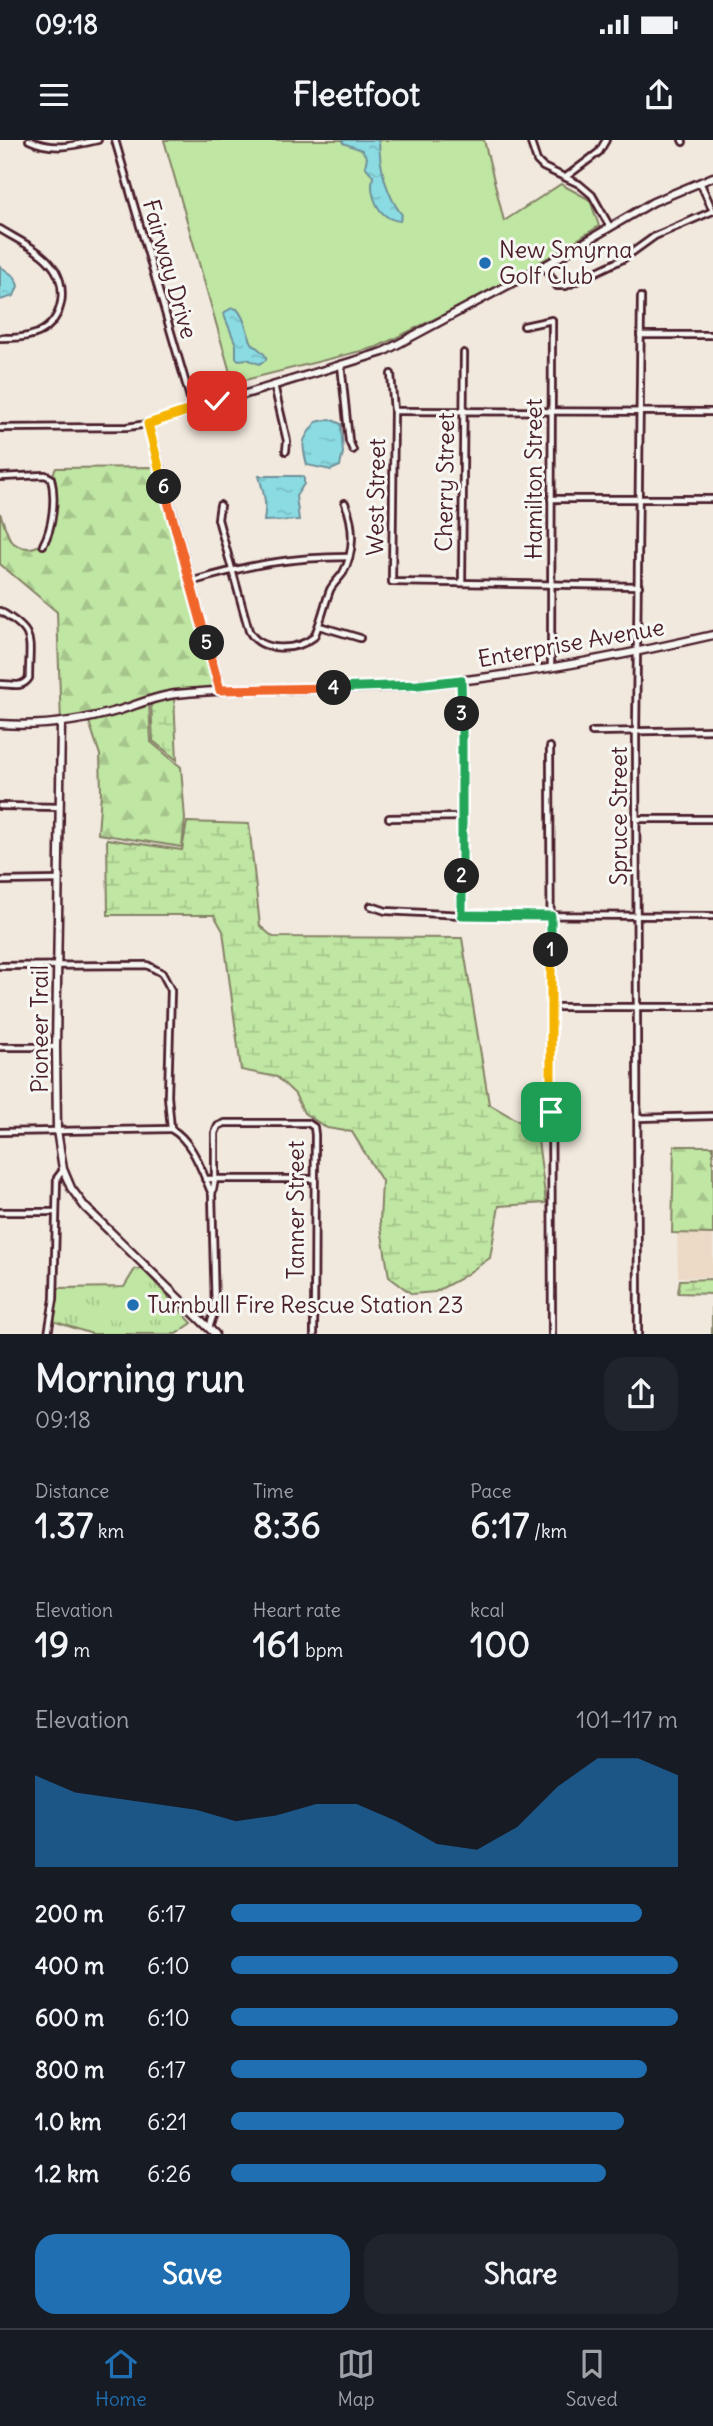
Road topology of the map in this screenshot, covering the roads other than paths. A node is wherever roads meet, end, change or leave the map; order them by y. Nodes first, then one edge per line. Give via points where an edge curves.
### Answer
1 (29, 140) edge
2 (97, 140) edge
3 (115, 140) edge
4 (530, 140) edge
5 (606, 140) edge
6 (566, 177) junction
7 (713, 177) edge
8 (700, 182) junction
9 (713, 211) edge
10 (611, 227) junction
11 (0, 229) edge
12 (544, 265) junction
13 (641, 297) dead end
14 (524, 326) dead end
15 (640, 335) junction
16 (713, 335) edge
17 (0, 338) edge
18 (464, 353) dead end
19 (341, 365) junction
20 (391, 374) dead end
21 (274, 385) junction
22 (192, 408) junction
23 (394, 411) junction
24 (464, 411) junction
25 (552, 411) junction
26 (639, 412) junction
27 (713, 412) edge
28 (148, 424) junction
29 (0, 428) edge
30 (353, 450) dead end
31 (286, 451) dead end
32 (0, 477) edge
33 (551, 499) junction
34 (639, 499) junction
35 (713, 499) edge
36 (345, 503) dead end
37 (220, 505) dead end
38 (43, 545) dead end
39 (349, 557) junction
40 (231, 569) junction
41 (189, 582) junction
42 (462, 583) junction
43 (552, 586) junction
44 (639, 586) junction
45 (0, 611) edge
46 (319, 626) junction
47 (713, 635) edge
48 (360, 638) dead end
49 (638, 652) junction
50 (551, 667) junction
51 (461, 680) junction
52 (0, 684) edge
53 (220, 690) junction
54 (0, 723) edge
55 (61, 724) junction
56 (713, 730) edge
57 (592, 732) dead end
58 (636, 733) junction
59 (550, 747) dead end
60 (0, 806) edge
61 (60, 807) junction
62 (462, 817) junction
63 (389, 818) dead end
64 (636, 819) junction
65 (713, 819) edge
66 (59, 880) junction
67 (0, 881) edge
68 (371, 906) dead end
69 (462, 915) junction
70 (551, 916) junction
71 (636, 916) junction
72 (713, 916) edge
73 (0, 966) edge
74 (57, 966) junction
75 (550, 1007) junction
76 (638, 1007) junction
77 (713, 1007) edge
78 (0, 1047) edge
79 (56, 1047) junction
80 (713, 1116) edge
81 (638, 1118) junction
82 (171, 1129) junction
83 (57, 1130) junction
84 (0, 1132) edge
85 (63, 1169) junction
86 (205, 1179) junction
87 (215, 1179) junction
88 (314, 1179) junction
89 (212, 1194) junction
90 (0, 1212) edge
91 (55, 1212) junction
92 (209, 1328) junction
93 (47, 1334) edge
94 (215, 1334) edge
95 (314, 1334) edge
96 (552, 1334) edge
97 (638, 1334) edge

1 - 2 street via 47,148
3 - 22 street, Fairway Drive
4 - 6 street via 543,167
5 - 6 street via 599,152
6 - 10 street via 592,195
7 - 8 street
8 - 9 street
8 - 10 street
9 - 12 street via 655,236 623,259 566,286 557,286
10 - 12 street
11 - 17 street via 50,262 59,275 62,298 46,328 36,334
12 - 19 street via 383,352
13 - 15 street, Spruce Street
14 - 25 street, Hamilton Street via 552,320
15 - 16 street
15 - 26 street, Spruce Street
18 - 24 street, Cherry Street
19 - 21 street
19 - 30 street
20 - 23 street, West Street
21 - 22 street
21 - 31 street
22 - 28 street
23 - 24 street
23 - 42 street, West Street via 392,582
24 - 25 street
24 - 42 street, Cherry Street
25 - 26 street
25 - 33 street, Hamilton Street
26 - 27 street
26 - 34 street, Spruce Street
28 - 29 street
28 - 41 street
32 - 38 street via 51,478 50,532
33 - 34 street
33 - 43 street, Hamilton Street
34 - 35 street
34 - 44 street, Spruce Street
36 - 39 street via 351,517
37 - 40 street via 218,519
39 - 40 street via 308,557
39 - 46 street via 332,587
40 - 41 street
40 - 46 street via 249,631 258,643 299,646 314,637
41 - 53 street
42 - 43 street
43 - 44 street
43 - 50 street, Hamilton Street
44 - 49 street, Spruce Street
45 - 52 street via 21,624 29,637 26,683
46 - 48 street
47 - 49 street, Enterprise Avenue
49 - 50 street, Enterprise Avenue
49 - 58 street, Spruce Street
50 - 51 street, Enterprise Avenue
51 - 53 street, Enterprise Avenue
51 - 62 street
53 - 55 street, Enterprise Avenue via 173,694
54 - 55 street
55 - 61 street, Pioneer Trail
56 - 58 street
57 - 58 street
58 - 64 street, Spruce Street
59 - 70 street
60 - 61 street
61 - 66 street, Pioneer Trail
62 - 63 street
62 - 69 street
64 - 65 street
64 - 71 street, Spruce Street
66 - 67 street
66 - 74 street, Pioneer Trail
68 - 69 street
69 - 70 street
70 - 71 street
70 - 75 street
71 - 72 street
71 - 76 street, Spruce Street
73 - 74 street
74 - 79 street, Pioneer Trail
74 - 82 street via 147,965 169,982
75 - 76 street
75 - 96 street
76 - 77 street
76 - 81 street, Spruce Street
78 - 79 street
79 - 83 street, Pioneer Trail
80 - 81 street
81 - 97 street, Spruce Street
82 - 83 street
82 - 86 street via 181,1134
83 - 84 street
83 - 85 street, Pioneer Trail
85 - 91 street via 57,1178
85 - 92 street, Pioneer Trail via 85,1208
86 - 87 street
86 - 89 street
87 - 88 street
87 - 88 street, Tanner Street via 218,1126 308,1123 314,1127
87 - 89 street
88 - 95 street, Tanner Street
89 - 92 street via 215,1310
90 - 91 street
91 - 93 street via 54,1299
92 - 94 street, Pioneer Trail

